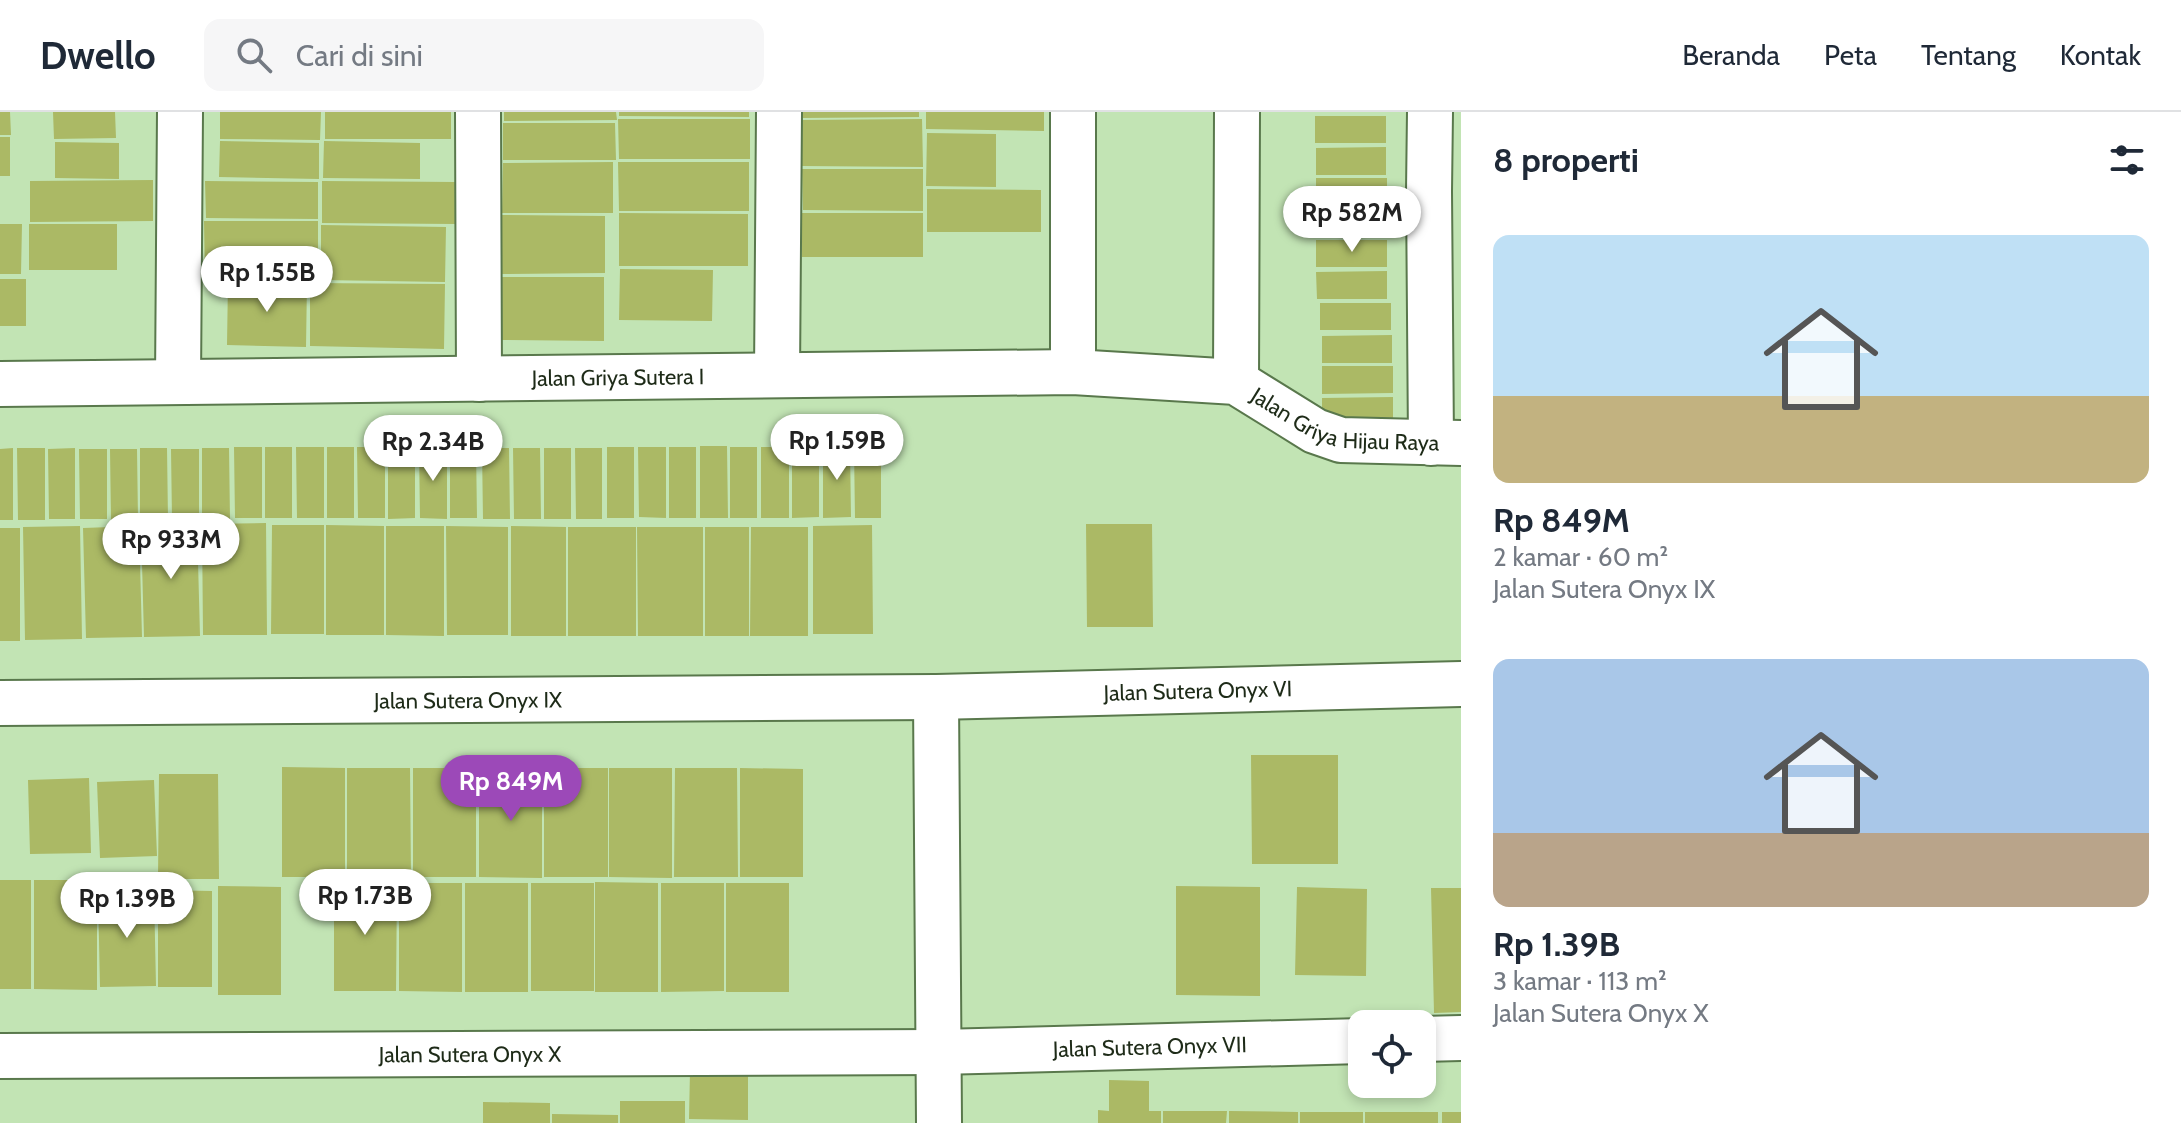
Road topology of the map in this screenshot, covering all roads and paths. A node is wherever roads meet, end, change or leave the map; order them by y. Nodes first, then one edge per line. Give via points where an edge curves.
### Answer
1 (180, 112) edge
2 (478, 112) edge
3 (779, 112) edge
4 (1073, 112) edge
5 (1237, 112) edge
6 (1430, 112) edge
7 (1445, 190) edge
8 (1073, 372) junction
9 (777, 375) junction
10 (479, 379) junction
11 (178, 382) junction
12 (1236, 382) junction
13 (0, 384) edge
14 (1446, 443) edge
15 (1461, 684) edge
16 (936, 697) junction
17 (0, 703) edge
18 (1461, 1038) edge
19 (1436, 1039) edge
20 (1348, 1041) edge
21 (939, 1052) junction
22 (0, 1056) edge
23 (939, 1123) edge

1 - 11 street
2 - 10 street
3 - 9 street
4 - 8 street
5 - 12 street
6 - 7 street
7 - 14 street
8 - 9 street, Jalan Griya Sutera I
8 - 12 street, Jalan Griya Sutera I
9 - 10 street, Jalan Griya Sutera I
10 - 11 street, Jalan Griya Sutera I
11 - 13 street, Jalan Griya Sutera I
12 - 14 street, Jalan Griya Hijau Raya via 1315,431 1341,440
15 - 16 street, Jalan Sutera Onyx VI
16 - 17 street, Jalan Sutera Onyx IX
16 - 21 street
18 - 19 street
20 - 21 street, Jalan Sutera Onyx VII
21 - 22 street, Jalan Sutera Onyx X
21 - 23 street

